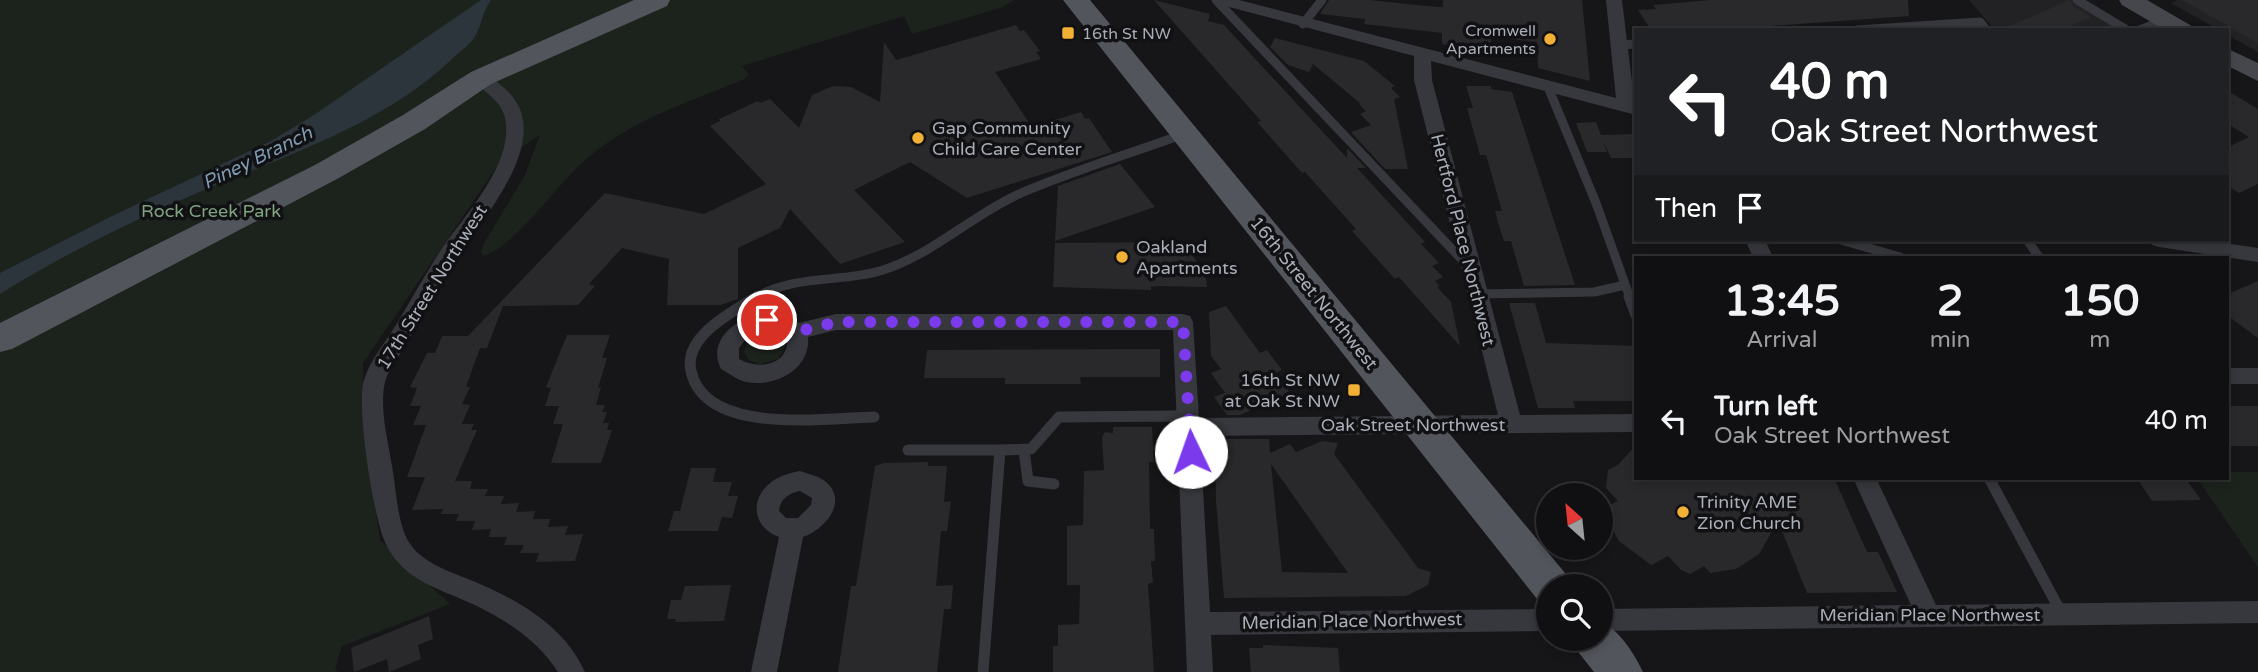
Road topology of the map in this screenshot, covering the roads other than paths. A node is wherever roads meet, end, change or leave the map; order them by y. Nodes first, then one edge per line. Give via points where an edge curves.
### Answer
1 (657, 0) edge
2 (1076, 0) edge
3 (1218, 0) edge
4 (1322, 0) edge
5 (1614, 0) edge
6 (2077, 0) edge
7 (2131, 0) edge
8 (1303, 24) junction
9 (2173, 25) edge
10 (1888, 28) edge
11 (1984, 28) edge
12 (2124, 28) edge
13 (2153, 28) edge
14 (1628, 44) edge
15 (1422, 55) junction
16 (481, 78) junction
17 (1548, 87) junction
18 (1631, 108) edge
19 (1184, 134) junction
20 (1846, 242) edge
21 (2172, 242) edge
22 (1871, 253) edge
23 (2258, 255) edge
24 (1893, 256) edge
25 (1468, 267) junction
26 (1625, 285) junction
27 (1476, 294) junction
28 (1634, 310) edge
29 (796, 332) dead end
30 (0, 339) edge
31 (2229, 376) edge
32 (2258, 376) edge
33 (874, 417) dead end
34 (1634, 423) edge
35 (1511, 424) junction
36 (1420, 425) junction
37 (1190, 427) junction
38 (908, 450) dead end
39 (1000, 450) junction
40 (1024, 450) junction
41 (1865, 480) edge
42 (1990, 480) edge
43 (1055, 484) dead end
44 (792, 530) dead end
45 (1541, 574) edge
46 (2258, 612) edge
47 (2062, 614) junction
48 (1928, 615) junction
49 (1536, 620) edge
50 (1613, 620) edge
51 (1198, 624) junction
52 (1604, 651) edge
53 (572, 672) edge
54 (764, 672) edge
55 (983, 672) edge
56 (1200, 672) edge
57 (1621, 672) edge

1 - 16 main road
2 - 19 main road, 16th Street Northwest
3 - 8 street
3 - 25 lane
4 - 8 lane
5 - 14 street
6 - 12 lane
7 - 9 main road
8 - 15 street
9 - 13 lane
10 - 11 lane via 1980,22
14 - 18 street
15 - 17 street
15 - 25 street, Hertford Place Northwest via 1423,80
16 - 30 main road via 326,172
16 - 53 street, 17th Street Northwest via 502,92 513,113 515,136 509,161 449,253 373,385 391,526 394,540 411,562 531,623 556,647
17 - 18 street
17 - 26 lane
19 - 33 lane via 1017,195 934,247 888,268 845,279 794,281 763,293 713,324 693,350 689,363 694,386 710,403 726,411 766,419
19 - 36 main road, 16th Street Northwest
20 - 22 lane
21 - 23 street
22 - 24 lane
25 - 27 street, Hertford Place Northwest
26 - 27 lane via 1594,292
26 - 28 lane
27 - 35 street, Hertford Place Northwest
29 - 37 street via 836,322 1183,322
31 - 32 street
34 - 35 street, Oak Street Northwest
35 - 36 street, Oak Street Northwest
36 - 37 street, Oak Street Northwest
36 - 45 main road, 16th Street Northwest
37 - 40 lane via 1176,416 1059,417 1031,449
37 - 51 street
38 - 39 lane
39 - 40 lane
39 - 55 lane
40 - 43 lane via 1028,481
41 - 48 street
42 - 47 lane
44 - 54 street
46 - 47 street, Meridian Place Northwest
47 - 48 street, Meridian Place Northwest
48 - 50 street, Meridian Place Northwest
49 - 51 street, Meridian Place Northwest
51 - 56 street
52 - 57 main road

